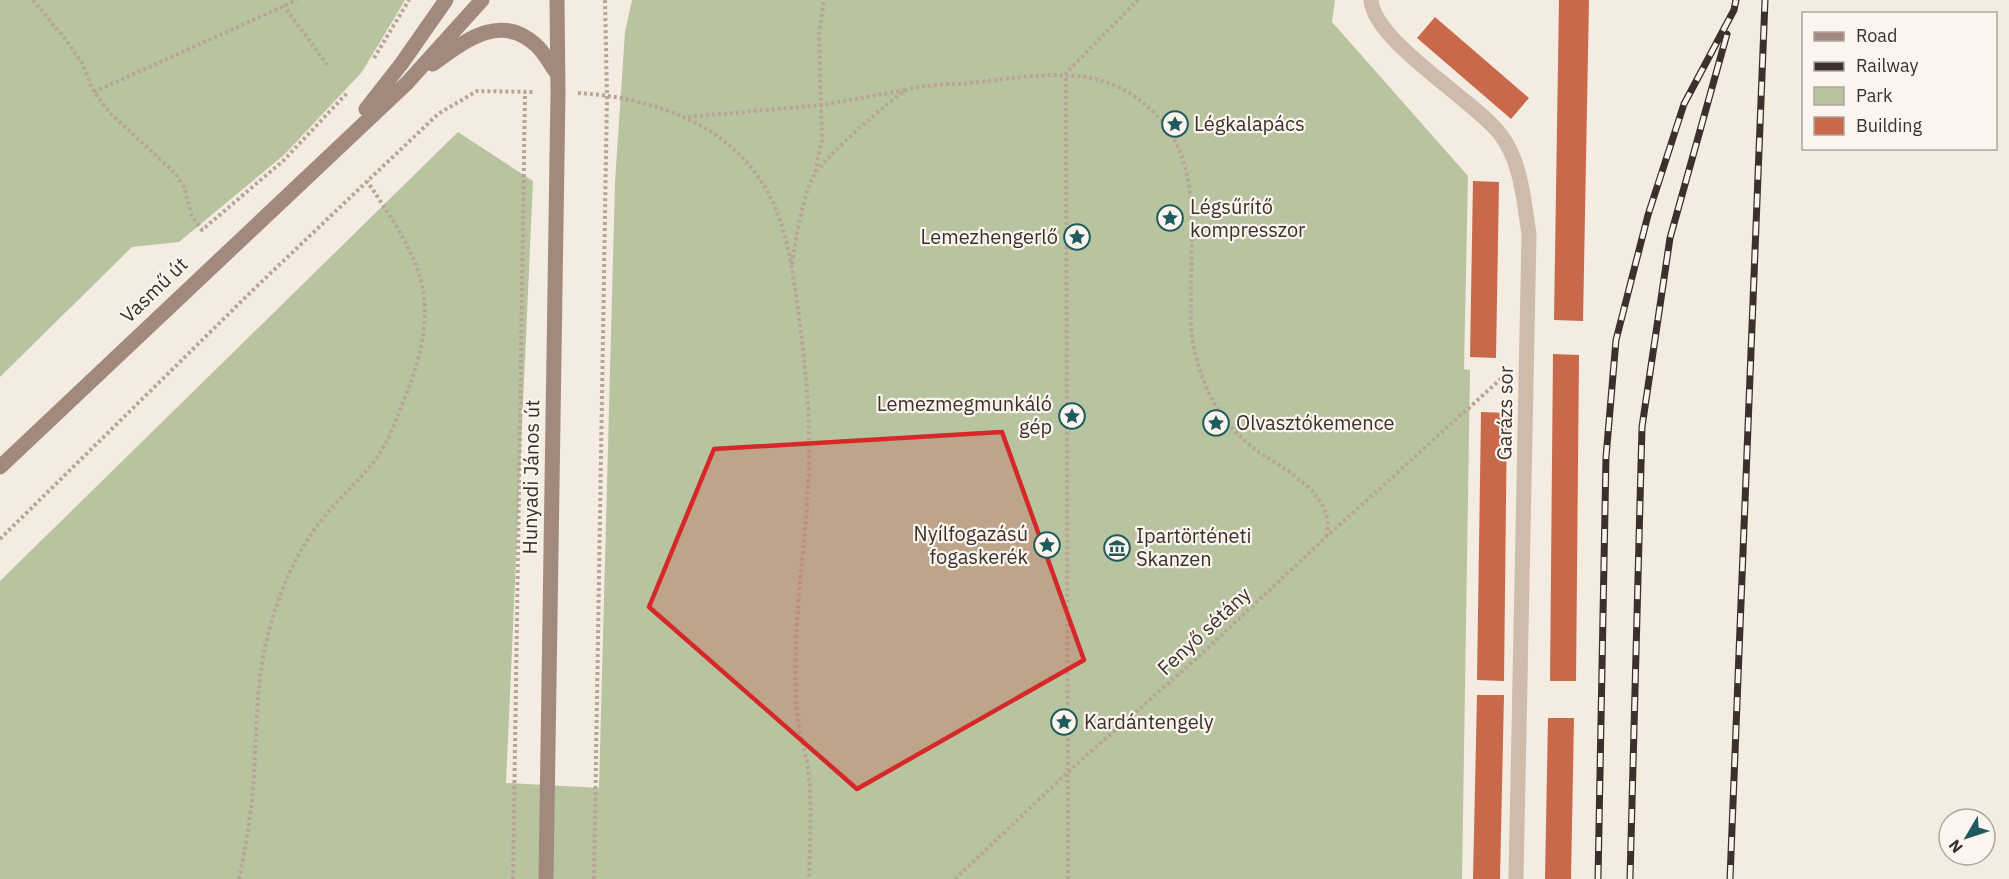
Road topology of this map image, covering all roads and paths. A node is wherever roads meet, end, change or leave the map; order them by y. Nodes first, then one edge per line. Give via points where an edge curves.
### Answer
1 (33, 0) edge
2 (297, 0) edge
3 (409, 0) edge
4 (446, 0) edge
5 (482, 0) edge
6 (557, 0) edge
7 (605, 0) edge
8 (824, 0) edge
9 (1138, 0) edge
10 (1372, 4) edge
11 (283, 5) junction
12 (370, 65) dead end
13 (329, 67) dead end
14 (1066, 73) junction
15 (558, 75) junction
16 (407, 83) junction
17 (907, 90) junction
18 (349, 91) dead end
19 (94, 92) junction
20 (525, 92) junction
21 (558, 93) junction
22 (607, 95) junction
23 (821, 105) junction
24 (686, 117) junction
25 (338, 145) junction
26 (814, 174) junction
27 (367, 181) junction
28 (792, 266) junction
29 (1527, 356) junction
30 (0, 467) edge
31 (1326, 537) junction
32 (0, 539) edge
33 (1069, 771) junction
34 (239, 879) edge
35 (513, 879) edge
36 (546, 879) edge
37 (594, 879) edge
38 (809, 879) edge
39 (955, 879) edge
40 (1068, 879) edge
41 (1516, 879) edge

1 - 19 path via 82,63
2 - 11 path
3 - 12 path
4 - 25 street
5 - 16 street
6 - 15 street, Hunyadi János út
7 - 22 path
8 - 23 path via 819,34
9 - 14 path
10 - 29 street, Garázs sor via 1398,45 1501,134 1520,178 1528,234
11 - 13 path
11 - 19 path
14 - 17 path
14 - 31 path via 1114,84 1158,116 1176,138 1186,162 1191,226 1191,337 1203,376 1215,405 1234,431 1315,493 1324,510
14 - 33 path
15 - 16 street via 536,45 501,29 482,32 462,43
15 - 21 street, Hunyadi János út
16 - 25 street
17 - 23 path
17 - 26 path
18 - 19 path via 284,160 202,230 192,216 184,187 175,173 124,129
20 - 21 path
20 - 27 path via 477,92 438,114
20 - 35 path
21 - 36 street, Hunyadi János út
22 - 24 path
22 - 37 path
23 - 24 path
23 - 26 path via 822,140
24 - 28 path via 729,147 764,186 780,219
25 - 30 street, Vasmű út
26 - 28 path
27 - 32 path
27 - 34 path via 394,221 421,279 426,297 425,336 390,436 314,530 298,554 283,589 260,673 248,836
28 - 38 path via 808,394 809,464 796,646 798,720 809,778
29 - 31 path, Fenyő sétány
29 - 41 street, Garázs sor
31 - 33 path, Fenyő sétány
33 - 39 path, Fenyő sétány
33 - 40 path

